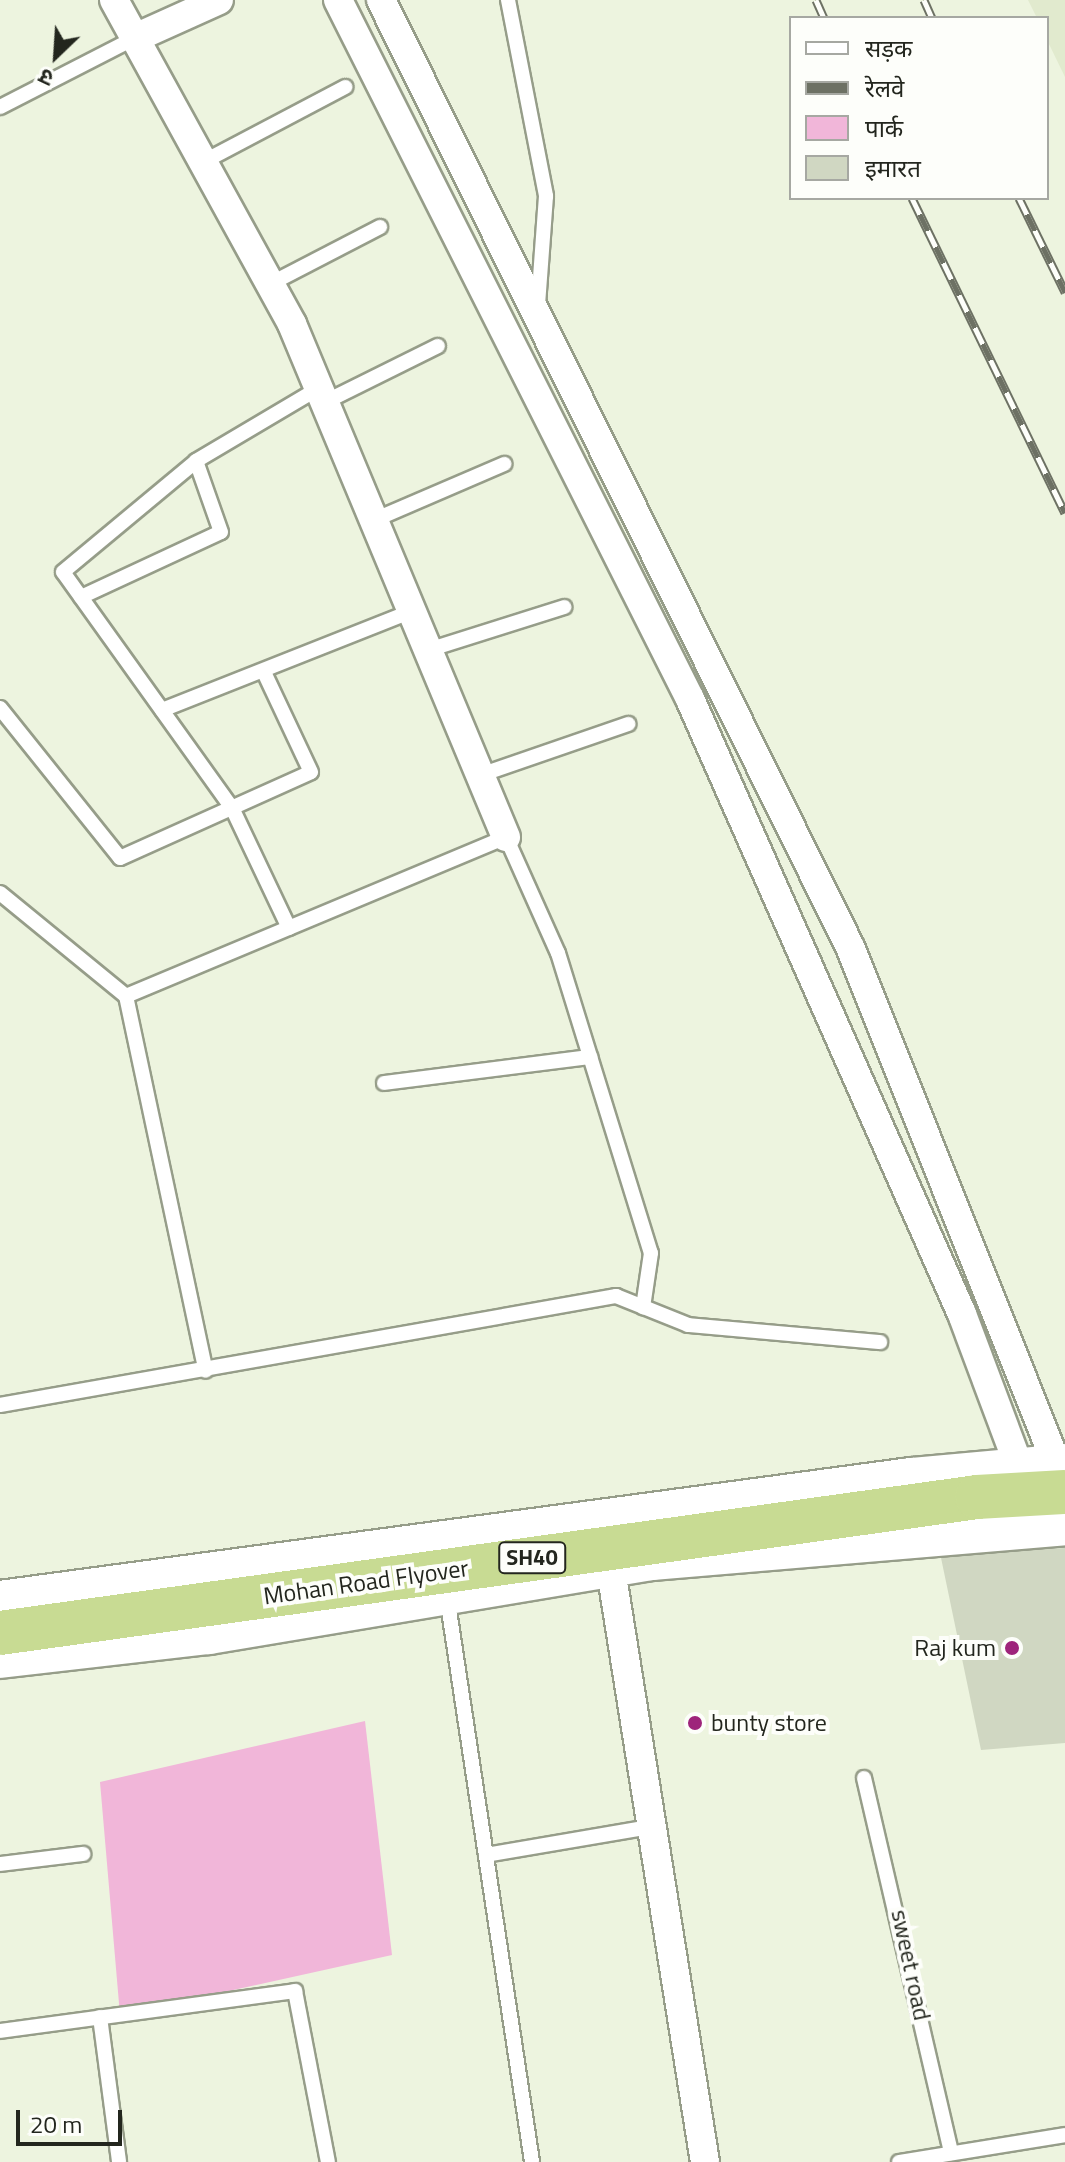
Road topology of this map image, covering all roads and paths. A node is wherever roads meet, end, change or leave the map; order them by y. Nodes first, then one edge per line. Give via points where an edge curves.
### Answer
1 (114, 0) edge
2 (219, 0) edge
3 (338, 0) edge
4 (381, 0) edge
5 (508, 0) edge
6 (135, 38) junction
7 (345, 87) dead end
8 (0, 107) edge
9 (203, 162) junction
10 (380, 227) dead end
11 (270, 284) junction
12 (537, 320) junction
13 (438, 346) dead end
14 (322, 395) junction
15 (582, 409) junction
16 (551, 426) junction
17 (196, 461) junction
18 (504, 464) dead end
19 (374, 520) junction
20 (81, 597) junction
21 (564, 607) dead end
22 (412, 611) junction
23 (428, 650) junction
24 (707, 655) junction
25 (675, 671) junction
26 (264, 672) junction
27 (0, 708) edge
28 (162, 710) junction
29 (628, 724) dead end
30 (480, 775) junction
31 (232, 808) junction
32 (506, 837) junction
33 (0, 893) edge
34 (289, 928) junction
35 (859, 971) junction
36 (819, 990) junction
37 (126, 996) junction
38 (590, 1057) junction
39 (384, 1083) dead end
40 (643, 1307) junction
41 (880, 1342) dead end
42 (206, 1371) junction
43 (0, 1405) edge
44 (1019, 1465) junction
45 (1063, 1475) edge
46 (1053, 1527) edge
47 (611, 1570) junction
48 (447, 1596) junction
49 (0, 1599) edge
50 (0, 1633) edge
51 (0, 1660) edge
52 (864, 1778) dead end
53 (649, 1827) junction
54 (83, 1854) dead end
55 (486, 1855) junction
56 (0, 1864) edge
57 (100, 2017) junction
58 (0, 2031) edge
59 (1065, 2135) edge
60 (951, 2153) junction
61 (119, 2162) edge
62 (328, 2162) edge
63 (532, 2162) edge
64 (705, 2162) edge
65 (899, 2162) edge

1 - 6 street
2 - 6 street
3 - 16 street
4 - 12 street
5 - 12 lane via 546,196
6 - 8 lane
6 - 9 street
7 - 9 lane
9 - 11 street
10 - 11 lane
11 - 14 street
12 - 15 street
13 - 14 lane
14 - 17 lane
14 - 19 street
15 - 16 street
15 - 24 street
16 - 25 street
17 - 20 lane via 63,572
17 - 20 lane via 221,532
18 - 19 lane
19 - 22 street
20 - 28 lane
21 - 23 lane
22 - 23 street
22 - 26 lane
23 - 30 street
24 - 25 street
24 - 35 street
25 - 36 street
26 - 28 lane
26 - 31 lane via 311,772
27 - 31 lane via 120,858
28 - 31 lane
29 - 30 lane
30 - 32 street
31 - 34 lane
32 - 34 lane
32 - 38 lane via 558,953
33 - 37 lane
34 - 37 lane
35 - 36 street
35 - 45 street
36 - 44 street via 962,1314
37 - 42 lane
38 - 39 lane
38 - 40 lane via 651,1253
40 - 41 lane via 688,1325
40 - 42 lane via 616,1296
42 - 43 lane
44 - 45 street
44 - 46 street
44 - 49 street
45 - 50 main road, Mohan Road Flyover / SH40, bridge via 977,1497
46 - 47 street
47 - 48 street
47 - 53 street
48 - 51 street
48 - 55 lane
52 - 60 lane, sweet road
53 - 55 lane
53 - 64 street
54 - 56 lane
55 - 63 lane
57 - 58 lane
57 - 61 lane
57 - 62 lane via 295,1991
59 - 60 lane
60 - 65 lane

